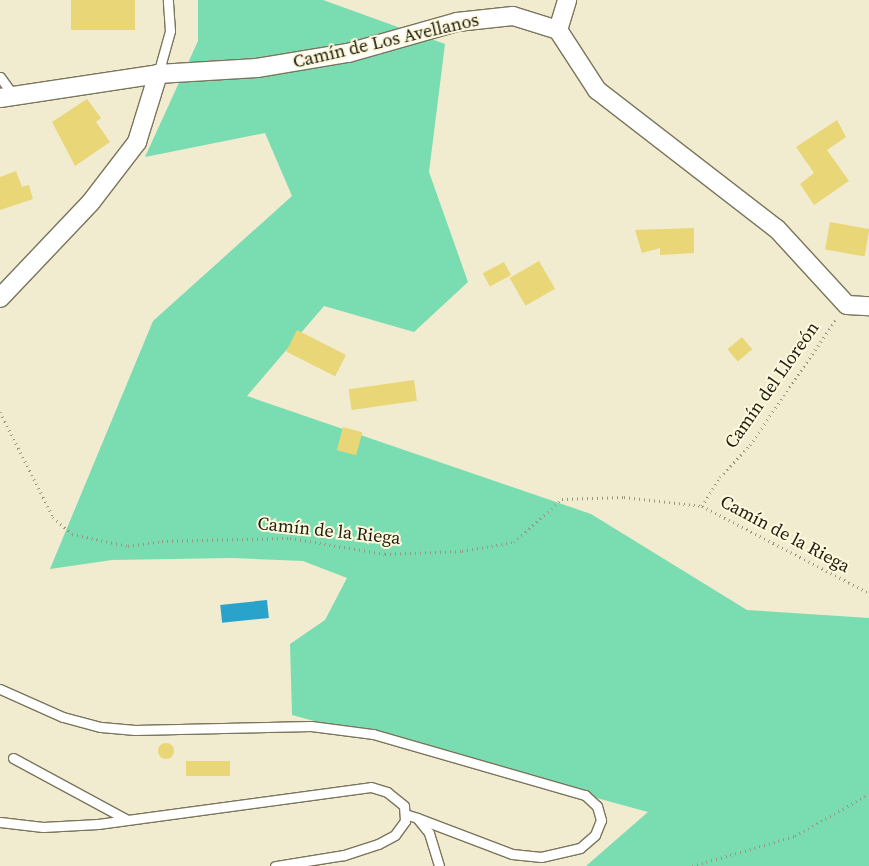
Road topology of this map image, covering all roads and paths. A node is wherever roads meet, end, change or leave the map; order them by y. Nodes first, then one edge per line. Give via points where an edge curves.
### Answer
1 (168, 0) edge
2 (567, 0) edge
3 (558, 30) junction
4 (158, 74) junction
5 (0, 77) edge
6 (7, 97) edge
7 (0, 298) edge
8 (847, 305) junction
9 (869, 306) edge
10 (0, 412) edge
11 (702, 506) junction
12 (869, 593) edge
13 (0, 689) edge
14 (13, 758) dead end
15 (869, 794) edge
16 (405, 814) junction
17 (417, 818) junction
18 (126, 819) junction
19 (0, 822) edge
20 (275, 866) edge
21 (438, 866) edge
22 (692, 866) edge

1 - 4 lane via 170,31
2 - 3 street
3 - 4 street, Camín de Los Avellanos via 513,16 458,22 348,53 266,67
3 - 8 street via 597,90 777,228
4 - 6 street, Camín de Los Avellanos
4 - 7 street via 137,142 91,202
5 - 6 lane
8 - 9 street
8 - 11 path, Camín del Lloreón via 750,445 720,477
10 - 11 path, Camín de la Riega via 53,517 72,534 128,546 201,539 290,538 385,554 462,551 514,542 562,499 624,497
11 - 12 path, Camín de la Riega
13 - 17 lane via 63,717 102,727 136,730 311,726 373,734 585,795 597,806 601,820 595,836 580,848 541,857 512,854
14 - 18 lane
15 - 22 path via 795,836
16 - 17 lane
16 - 18 lane via 404,806 387,792 371,788
16 - 20 lane via 405,821 395,835 378,844 344,855
17 - 21 lane via 429,833
18 - 19 lane via 43,827

